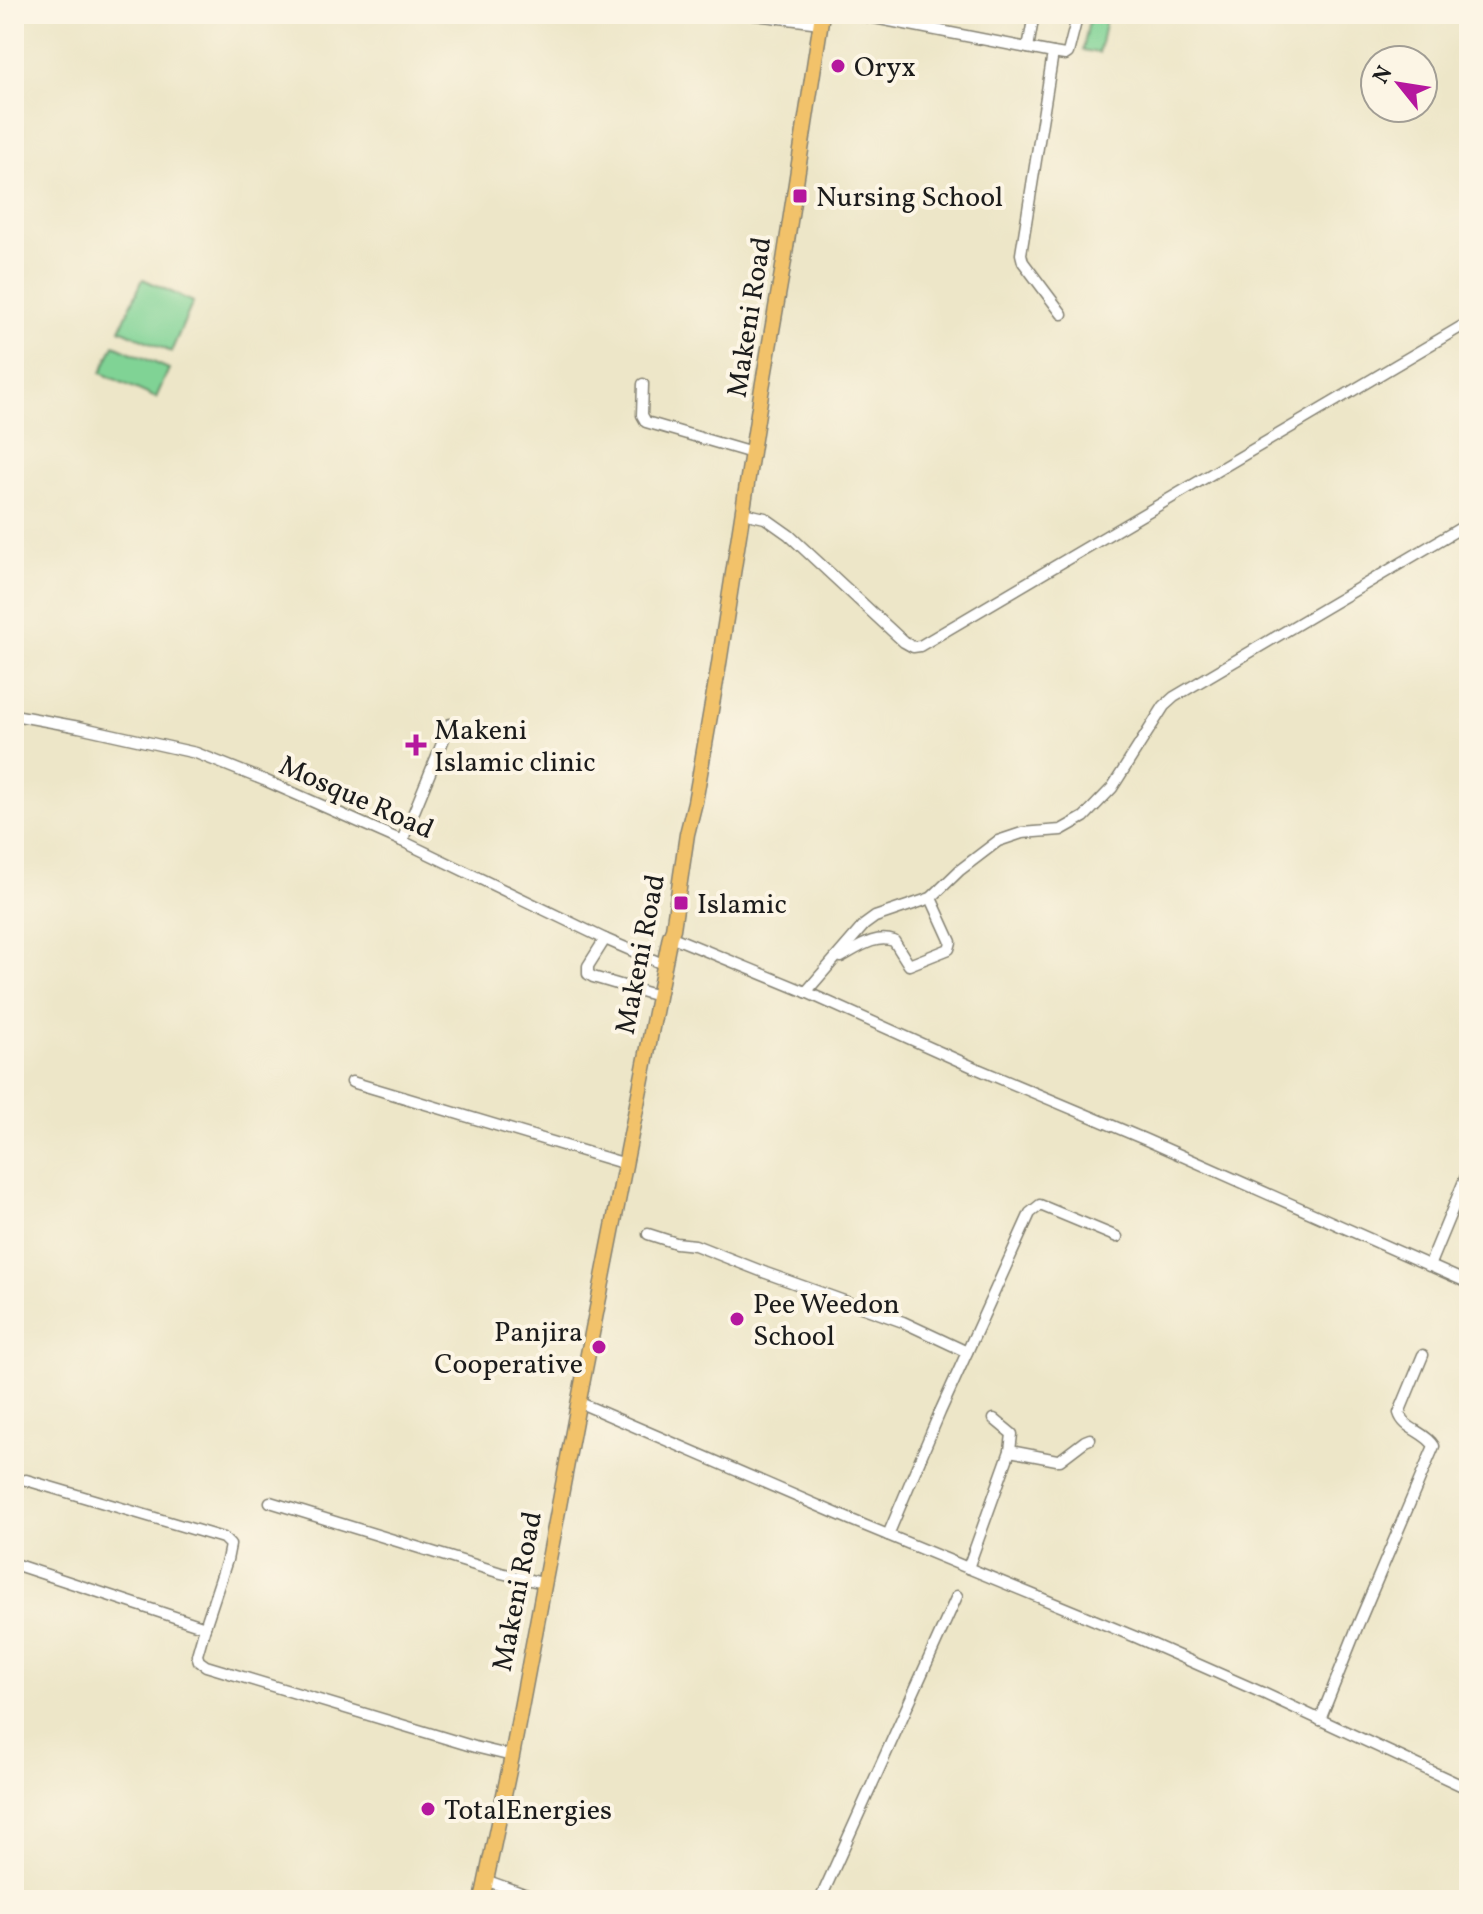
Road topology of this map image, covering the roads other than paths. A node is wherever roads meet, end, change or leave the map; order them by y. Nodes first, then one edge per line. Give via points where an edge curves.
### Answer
1 (748, 14) edge
2 (854, 14) edge
3 (1034, 14) edge
4 (1078, 14) edge
5 (821, 19) edge
6 (1028, 48) junction
7 (1053, 53) junction
8 (1062, 314) dead end
9 (1469, 322) edge
10 (643, 384) dead end
11 (752, 453) junction
12 (743, 513) junction
13 (1469, 523) edge
14 (14, 715) edge
15 (450, 724) dead end
16 (402, 841) junction
17 (931, 898) junction
18 (670, 936) junction
19 (605, 939) junction
20 (834, 961) junction
21 (665, 965) junction
22 (806, 992) junction
23 (658, 996) junction
24 (352, 1082) dead end
25 (626, 1164) junction
26 (1469, 1169) edge
27 (648, 1234) dead end
28 (1117, 1237) dead end
29 (1429, 1266) junction
30 (1469, 1283) edge
31 (967, 1352) junction
32 (1423, 1355) dead end
33 (578, 1402) junction
34 (994, 1419) dead end
35 (1090, 1439) dead end
36 (1010, 1451) junction
37 (26, 1480) dead end
38 (270, 1502) dead end
39 (888, 1535) junction
40 (14, 1564) edge
41 (968, 1568) junction
42 (543, 1583) junction
43 (957, 1596) dead end
44 (205, 1627) junction
45 (1320, 1720) junction
46 (512, 1756) junction
47 (1469, 1789) edge
48 (485, 1880) junction
49 (482, 1900) edge
50 (541, 1900) edge
51 (820, 1900) edge

1 - 5 street
2 - 6 street
3 - 6 street
4 - 7 street via 1068,53
5 - 11 main road, Makeni Road
6 - 7 street
7 - 8 street via 1021,254
9 - 12 street via 920,646 904,642 789,535 765,518
10 - 11 street via 646,422
11 - 12 main road, Makeni Road
12 - 18 main road, Makeni Road
13 - 17 street via 1174,697 1112,788 1084,817 1061,830 998,841
14 - 16 street, Mosque Road via 196,753
15 - 16 street
16 - 19 street, Mosque Road
17 - 20 street via 875,917
17 - 20 street via 951,942 949,949 909,965 894,941 875,940
18 - 21 main road, Makeni Road
18 - 22 street
19 - 21 street, Mosque Road
19 - 23 street via 588,974
20 - 22 street
21 - 23 main road, Makeni Road
22 - 29 street
23 - 25 main road, Makeni Road
24 - 25 street
25 - 33 main road, Makeni Road
26 - 29 street
27 - 31 street via 695,1245 903,1322
28 - 31 street via 1036,1207
29 - 30 street
31 - 39 street
32 - 45 street via 1399,1413 1403,1423 1434,1446
33 - 39 street
33 - 42 main road, Makeni Road
34 - 36 street via 1012,1434
35 - 36 street via 1060,1460
36 - 41 street
37 - 44 street via 223,1538 230,1545 227,1560
38 - 42 street
39 - 41 street
40 - 44 street
41 - 45 street
42 - 46 main road, Makeni Road
43 - 51 street
44 - 46 street via 197,1655 206,1666
45 - 47 street
46 - 48 main road, Makeni Road
48 - 49 main road, Makeni Road
48 - 50 street

